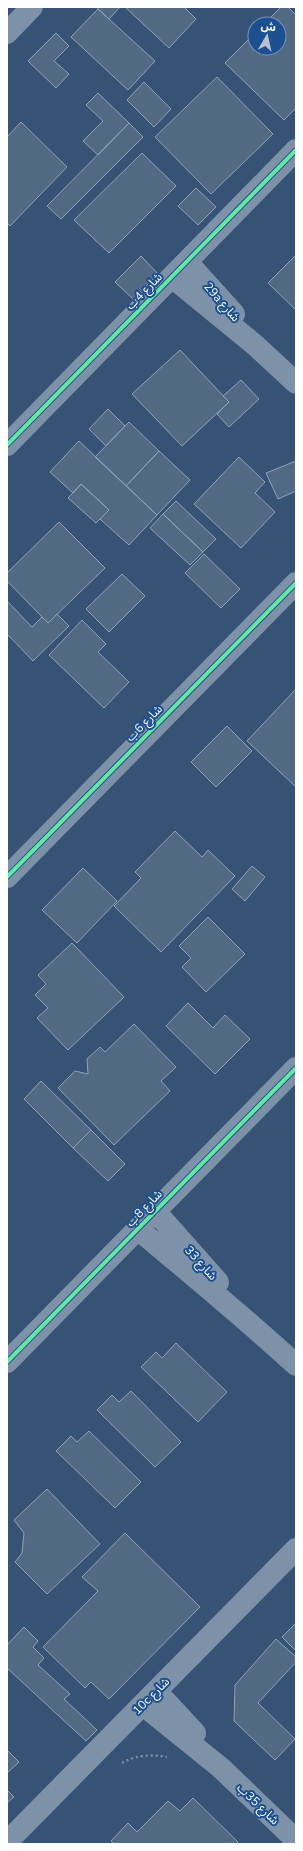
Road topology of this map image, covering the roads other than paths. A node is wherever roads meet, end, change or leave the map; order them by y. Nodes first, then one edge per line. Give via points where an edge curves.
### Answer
1 (32, 7) edge
2 (7, 33) edge
3 (296, 150) edge
4 (179, 269) junction
5 (296, 383) edge
6 (7, 445) edge
7 (296, 583) edge
8 (7, 877) edge
9 (296, 1068) edge
10 (155, 1212) junction
11 (138, 1229) junction
12 (243, 1317) junction
13 (7, 1362) edge
14 (296, 1365) edge
15 (296, 1549) edge
16 (149, 1698) junction
17 (296, 1840) edge
18 (7, 1842) edge

1 - 2 street
3 - 4 street, شارع 4ب
4 - 5 street, 29a شارع
4 - 6 street, شارع 4ب
7 - 8 street, شارع 6ب
9 - 10 street, شارع 8ب
10 - 11 street, شارع 8ب
10 - 12 street, شارع 33 via 222,1287
11 - 12 street, شارع 33
11 - 13 street, شارع 8ب
12 - 14 street, شارع 33
15 - 16 street, 10c شارع
16 - 17 street, شارع 35ب via 199,1738 221,1768
16 - 18 street, 10c شارع

